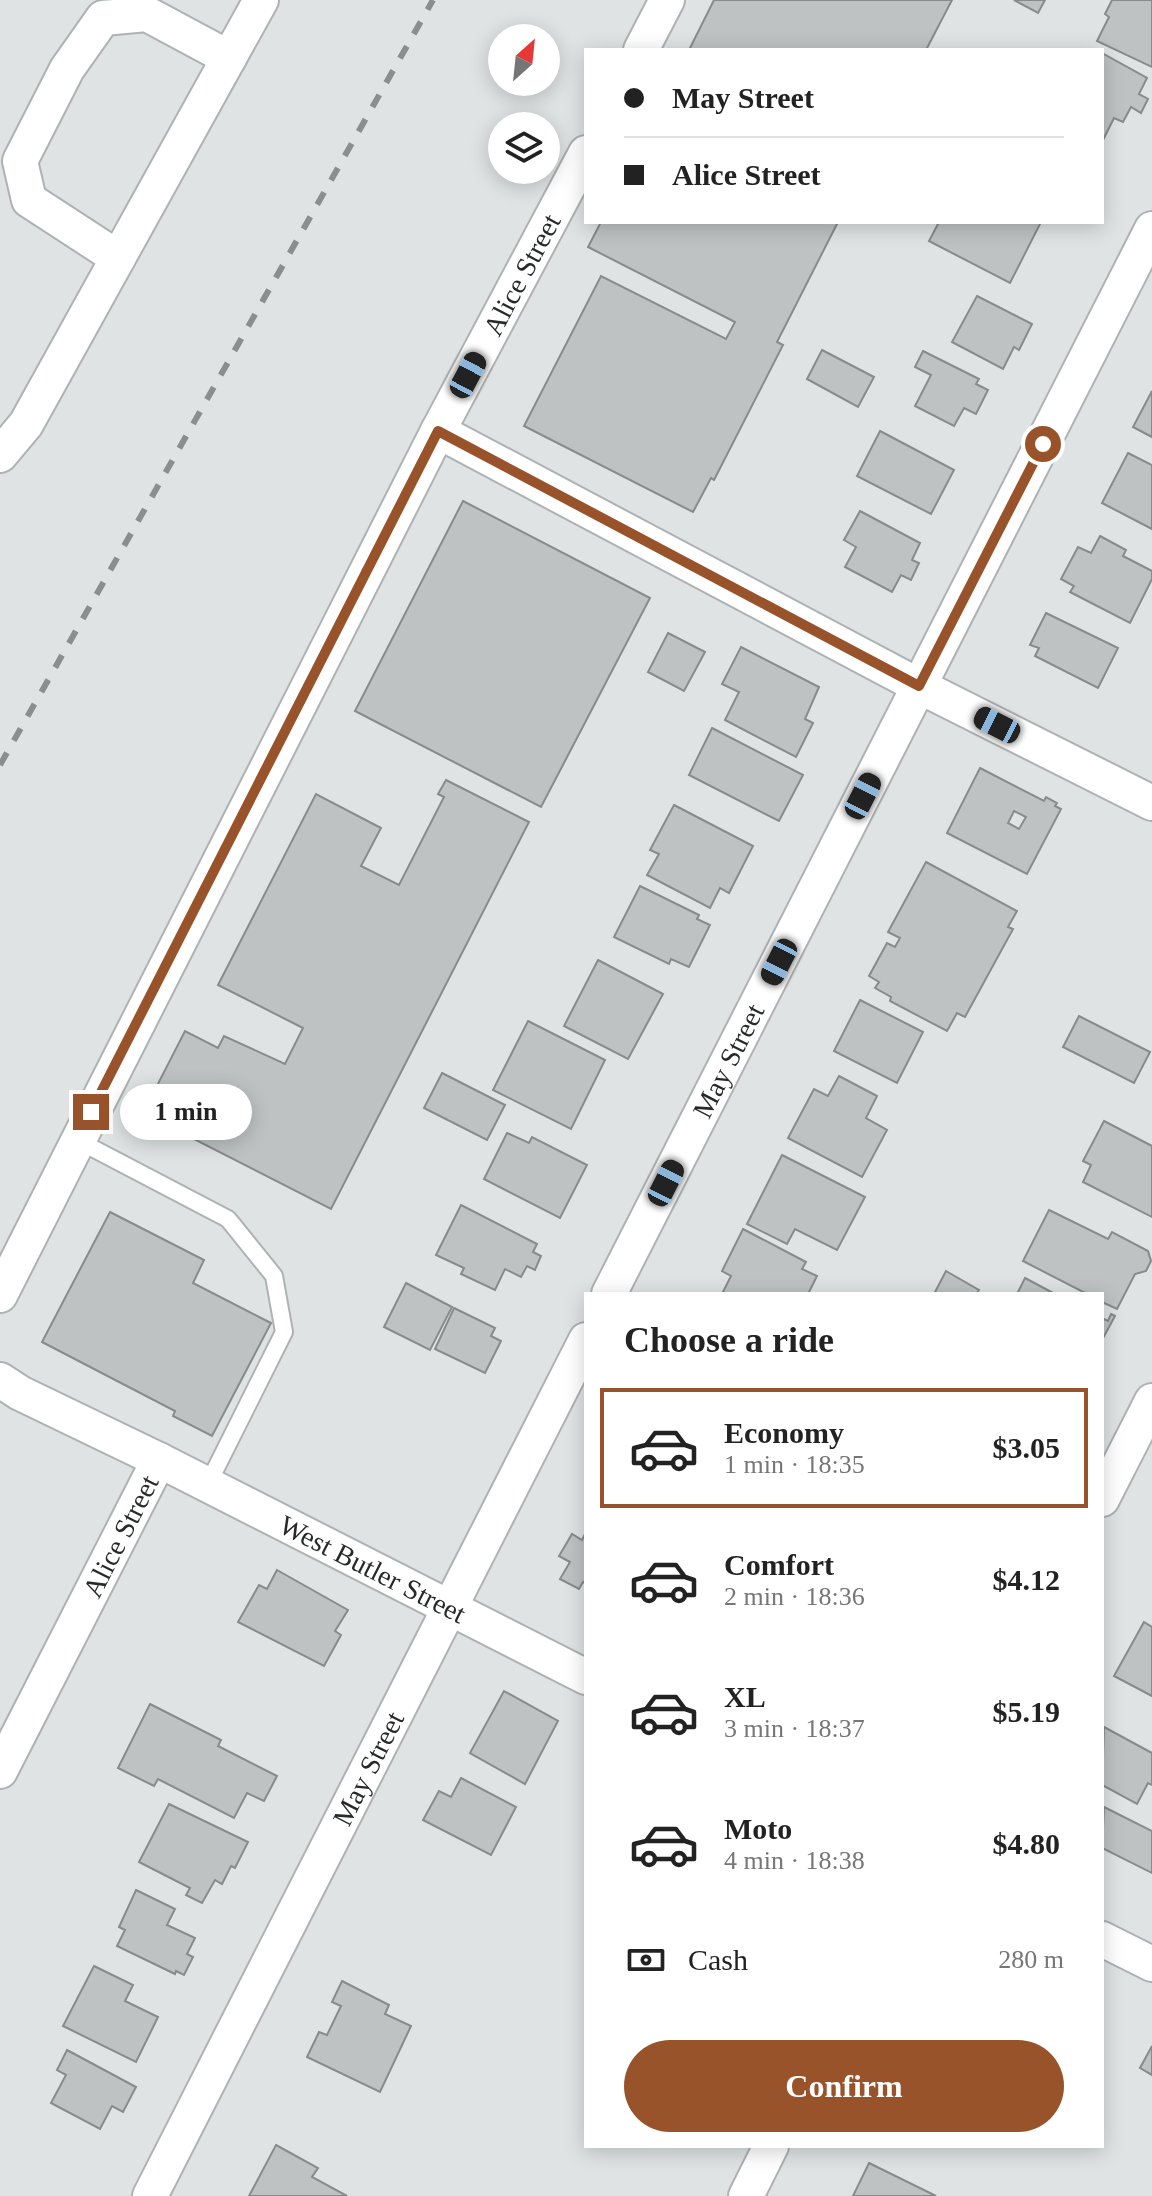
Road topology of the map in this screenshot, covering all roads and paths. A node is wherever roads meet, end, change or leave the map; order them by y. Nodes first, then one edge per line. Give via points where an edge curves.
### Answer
1 (261, 0) edge
2 (667, 0) edge
3 (642, 48) edge
4 (229, 58) junction
5 (584, 157) edge
6 (1152, 229) edge
7 (118, 258) junction
8 (438, 431) junction
9 (0, 455) edge
10 (919, 686) junction
11 (1152, 803) edge
12 (77, 1140) junction
13 (610, 1292) edge
14 (0, 1295) edge
15 (584, 1344) edge
16 (0, 1380) edge
17 (1152, 1401) edge
18 (159, 1460) junction
19 (208, 1484) junction
20 (1104, 1495) edge
21 (450, 1608) junction
22 (584, 1676) edge
23 (0, 1771) edge
24 (1104, 1940) edge
25 (1152, 1964) edge
26 (770, 2148) edge
27 (150, 2196) edge
28 (746, 2196) edge

1 - 4 street
2 - 3 street
4 - 7 street
4 - 7 street via 147,14 103,18 67,69 20,161 29,200
5 - 8 street, Alice Street
6 - 10 street, May Street
7 - 9 street via 26,424
8 - 10 street
8 - 12 street, Alice Street
10 - 11 street
10 - 13 street, May Street
12 - 14 street, Alice Street
12 - 19 lane via 228,1219 274,1276 284,1332
15 - 21 street, May Street
16 - 18 street, Alice Street
17 - 20 street
18 - 19 street, West Butler Street
18 - 23 street, Alice Street
19 - 21 street, West Butler Street
21 - 22 street, West Butler Street
21 - 27 street, May Street
24 - 25 street
26 - 28 street

